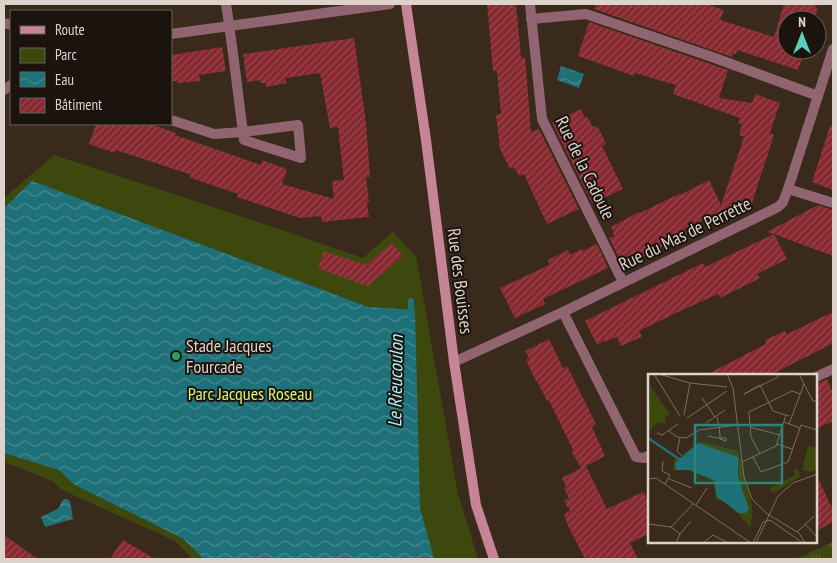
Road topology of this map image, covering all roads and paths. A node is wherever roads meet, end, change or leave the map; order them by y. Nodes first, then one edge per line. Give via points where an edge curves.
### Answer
1 (226, 4) edge
2 (390, 4) edge
3 (406, 4) edge
4 (530, 4) edge
5 (531, 18) junction
6 (230, 25) junction
7 (172, 34) edge
8 (833, 48) edge
9 (818, 96) junction
10 (172, 120) edge
11 (243, 132) junction
12 (788, 189) junction
13 (833, 203) edge
14 (623, 282) junction
15 (563, 312) junction
16 (454, 362) junction
17 (833, 369) edge
18 (817, 377) edge
19 (648, 456) edge
20 (494, 559) edge

1 - 6 street
2 - 6 street
3 - 16 street, Rue des Bouisses
4 - 5 street, Rue de la Cadoule
5 - 9 street via 586,14
5 - 14 street, Rue de la Cadoule via 542,120
6 - 7 street
6 - 11 street
8 - 9 street, Rue du Mas de Perrette
9 - 12 street, Rue du Mas de Perrette
10 - 11 street via 214,134
11 - 11 street via 298,125 301,158 244,140
12 - 13 street
12 - 14 street, Rue du Mas de Perrette via 778,207
14 - 15 street, Rue du Mas de Perrette
15 - 16 street, Rue du Mas de Perrette
15 - 19 street via 636,457
16 - 20 street, Rue des Bouisses via 476,505
17 - 18 street

